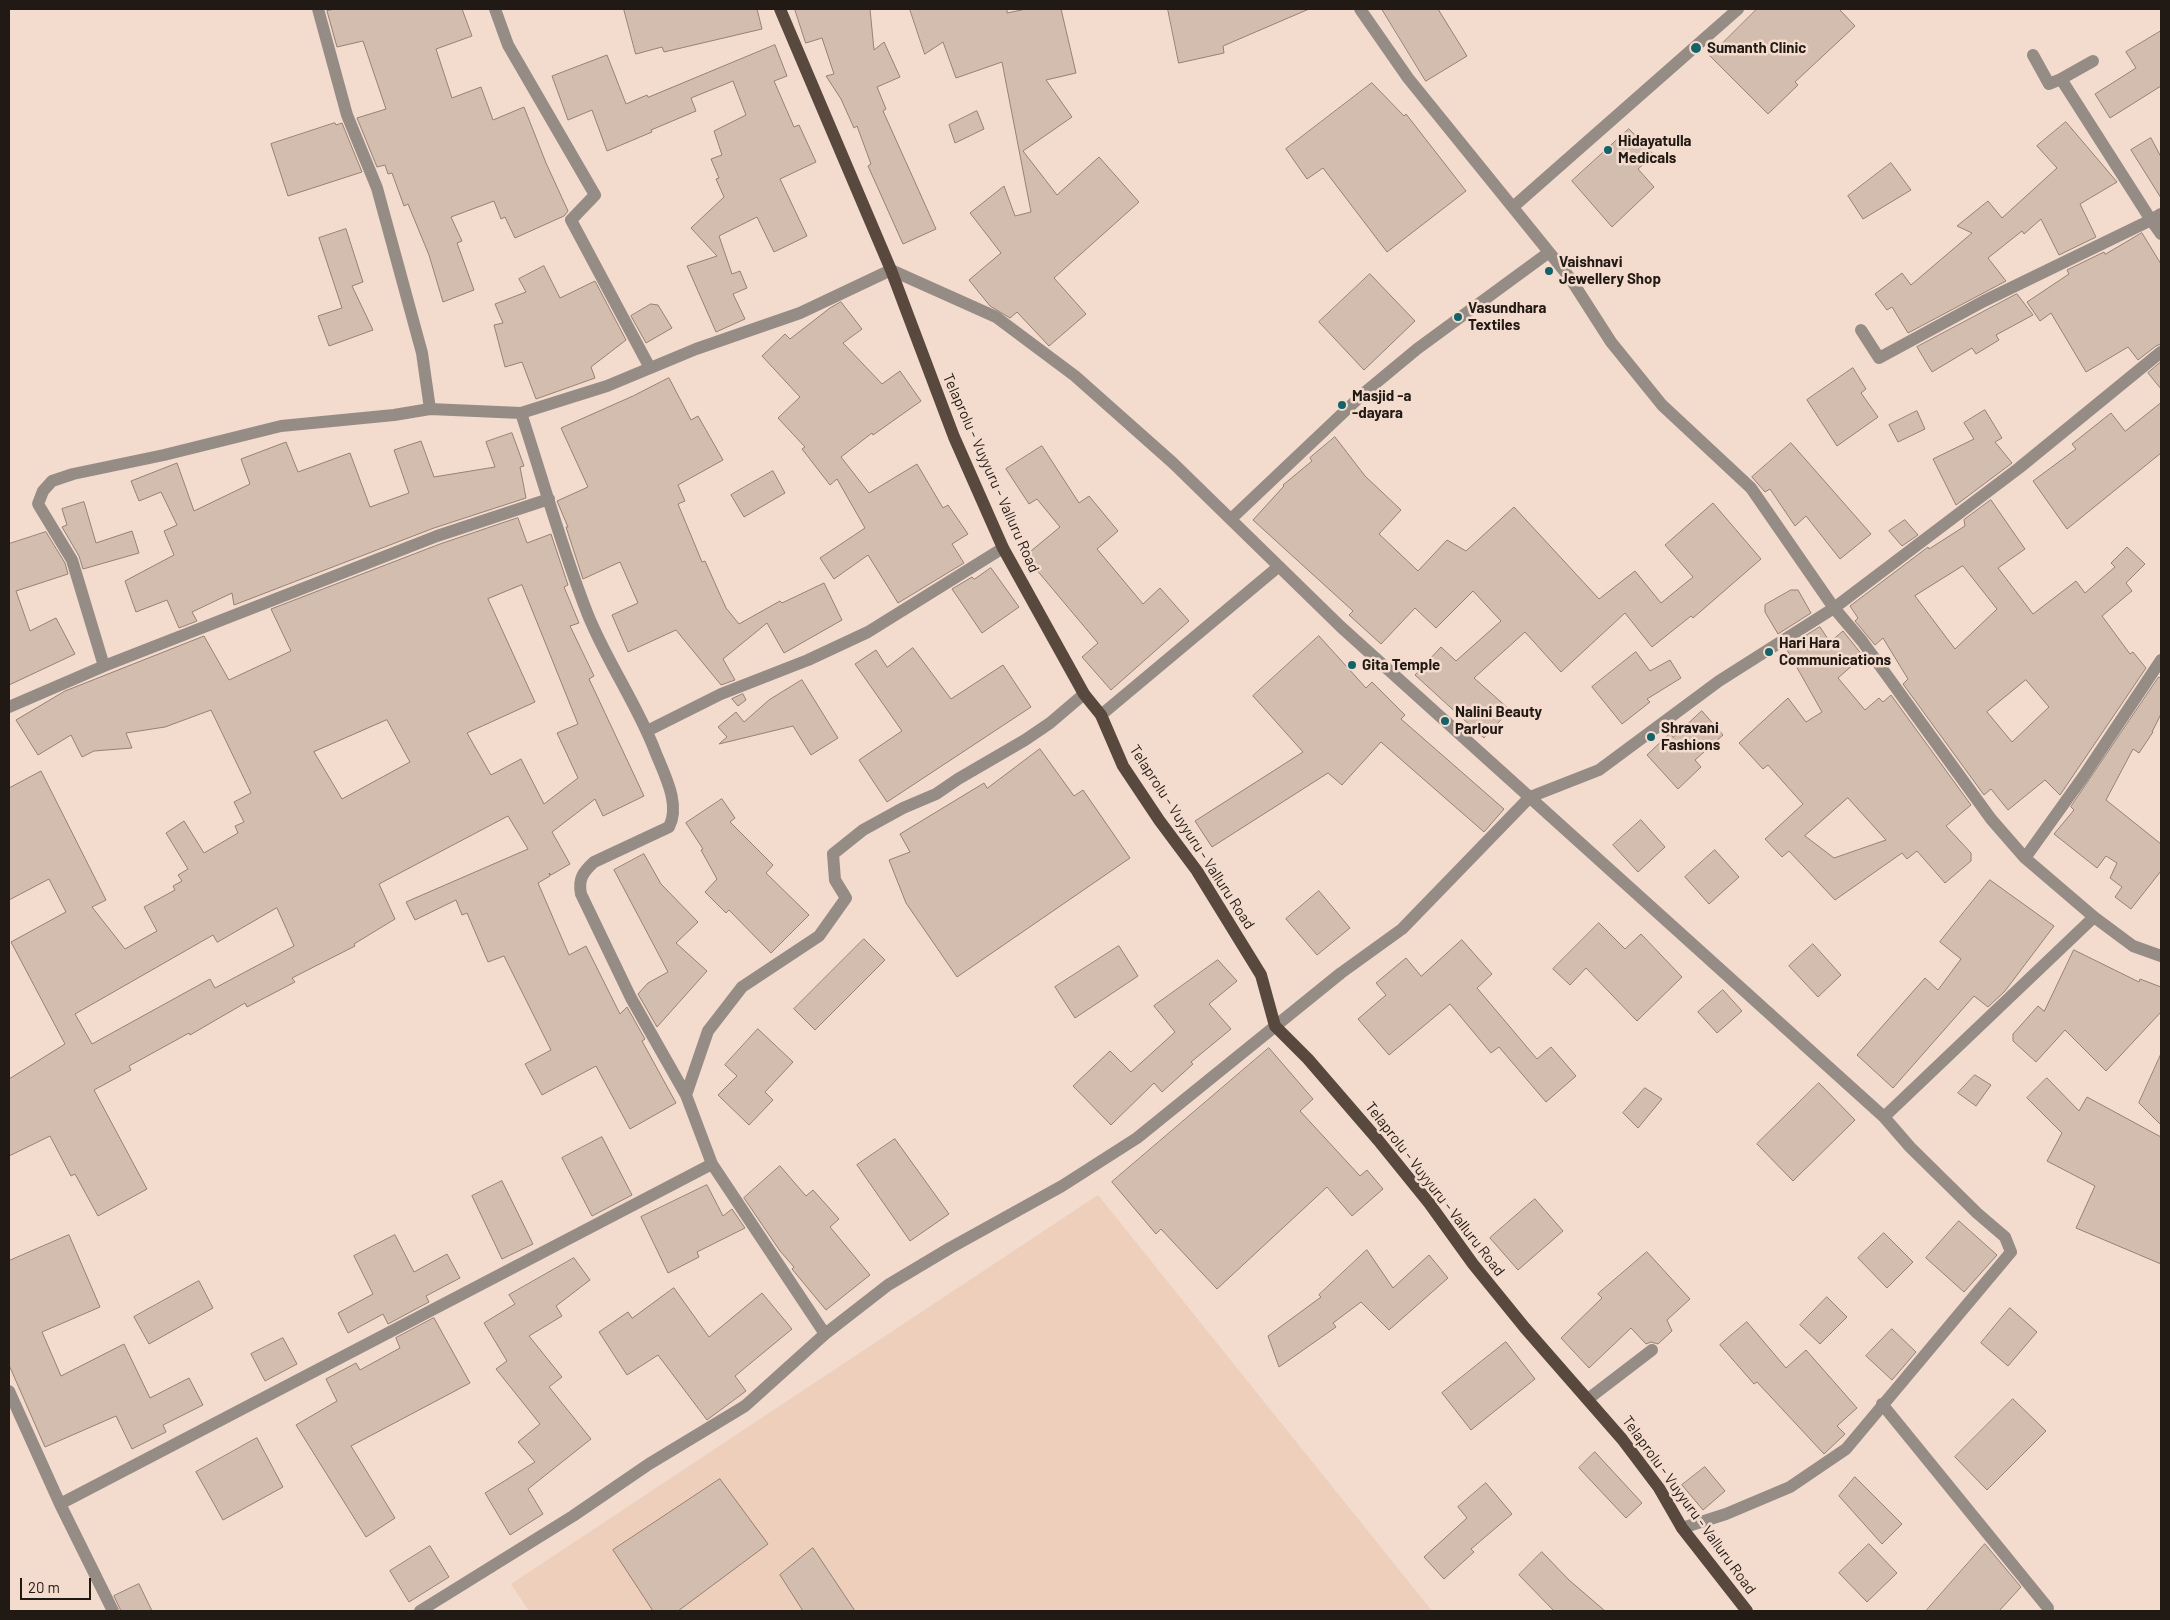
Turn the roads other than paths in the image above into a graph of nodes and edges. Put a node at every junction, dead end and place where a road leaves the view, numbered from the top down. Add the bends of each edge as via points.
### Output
1 (318, 9) edge
2 (495, 9) edge
3 (780, 9) edge
4 (1360, 9) edge
5 (1738, 9) edge
6 (2033, 55) dead end
7 (2093, 61) dead end
8 (2061, 79) junction
9 (1513, 207) junction
10 (2156, 217) edge
11 (2161, 234) edge
12 (1548, 253) junction
13 (891, 270) junction
14 (1861, 330) dead end
15 (2161, 352) edge
16 (650, 368) junction
17 (430, 409) junction
18 (521, 413) junction
19 (549, 499) junction
20 (1231, 519) junction
21 (1003, 548) junction
22 (1278, 568) junction
23 (1834, 608) junction
24 (2161, 660) edge
25 (104, 666) junction
26 (1084, 694) junction
27 (9, 707) edge
28 (1101, 715) junction
29 (647, 731) junction
30 (1530, 797) junction
31 (2025, 858) junction
32 (2094, 917) junction
33 (2161, 956) edge
34 (1275, 1026) junction
35 (686, 1095) junction
36 (1884, 1117) junction
37 (712, 1164) junction
38 (825, 1334) junction
39 (1652, 1350) dead end
40 (9, 1391) edge
41 (1588, 1399) junction
42 (1882, 1404) junction
43 (60, 1504) junction
44 (1682, 1528) junction
45 (2048, 1608) dead end
46 (113, 1611) edge
47 (420, 1611) edge
48 (1747, 1611) edge

1 - 17 street via 347,115 380,197 422,353
2 - 16 street via 508,45 595,195 571,220
3 - 13 main road, Telaprolu - Vuyyuru - Valluru Road
4 - 9 street via 1408,78
5 - 9 street
6 - 8 street via 2049,84
7 - 8 street
8 - 10 street
9 - 12 street
10 - 11 street
10 - 14 street via 1992,297 1879,358
12 - 20 street via 1402,362
12 - 23 street via 1570,278 1611,342 1662,405 1750,488
13 - 16 street via 800,313
13 - 20 street via 996,317 1033,344 1130,424
13 - 21 main road, Telaprolu - Vuyyuru - Valluru Road via 954,437
15 - 23 street via 2019,468
16 - 18 street via 607,386
17 - 18 street
17 - 25 street via 281,426 52,481 38,504 72,560
18 - 19 street
19 - 25 street via 436,536
19 - 29 street via 588,616
20 - 22 street
21 - 26 main road, Telaprolu - Vuyyuru - Valluru Road
21 - 29 street via 868,632 721,694
22 - 28 street
22 - 30 street
23 - 30 street via 1719,681 1599,770
23 - 31 street via 1862,641 1991,819
24 - 31 street
25 - 27 street
26 - 28 main road, Telaprolu - Vuyyuru - Valluru Road
26 - 35 street via 1025,740 936,794 863,830 833,854 835,880 846,898 819,936 742,987 708,1031
28 - 34 main road, Telaprolu - Vuyyuru - Valluru Road via 1123,766 1197,871 1261,975
29 - 35 street via 668,785 673,819 668,827 594,862 584,870 579,885 631,998
30 - 34 street via 1402,929
30 - 36 street
31 - 32 street
32 - 33 street via 2133,946
32 - 36 street
34 - 38 street via 1137,1138 1062,1186 888,1285
34 - 41 main road, Telaprolu - Vuyyuru - Valluru Road via 1378,1140 1473,1264
35 - 37 street
36 - 42 street via 1910,1147 2005,1237 2011,1252
37 - 38 street
37 - 43 street
38 - 47 street via 745,1406 648,1464 573,1516
39 - 41 street
40 - 43 street
41 - 44 main road, Telaprolu - Vuyyuru - Valluru Road via 1659,1488
42 - 44 street via 1846,1448 1790,1487 1726,1514
42 - 45 street
43 - 46 street
44 - 48 main road, Telaprolu - Vuyyuru - Valluru Road

